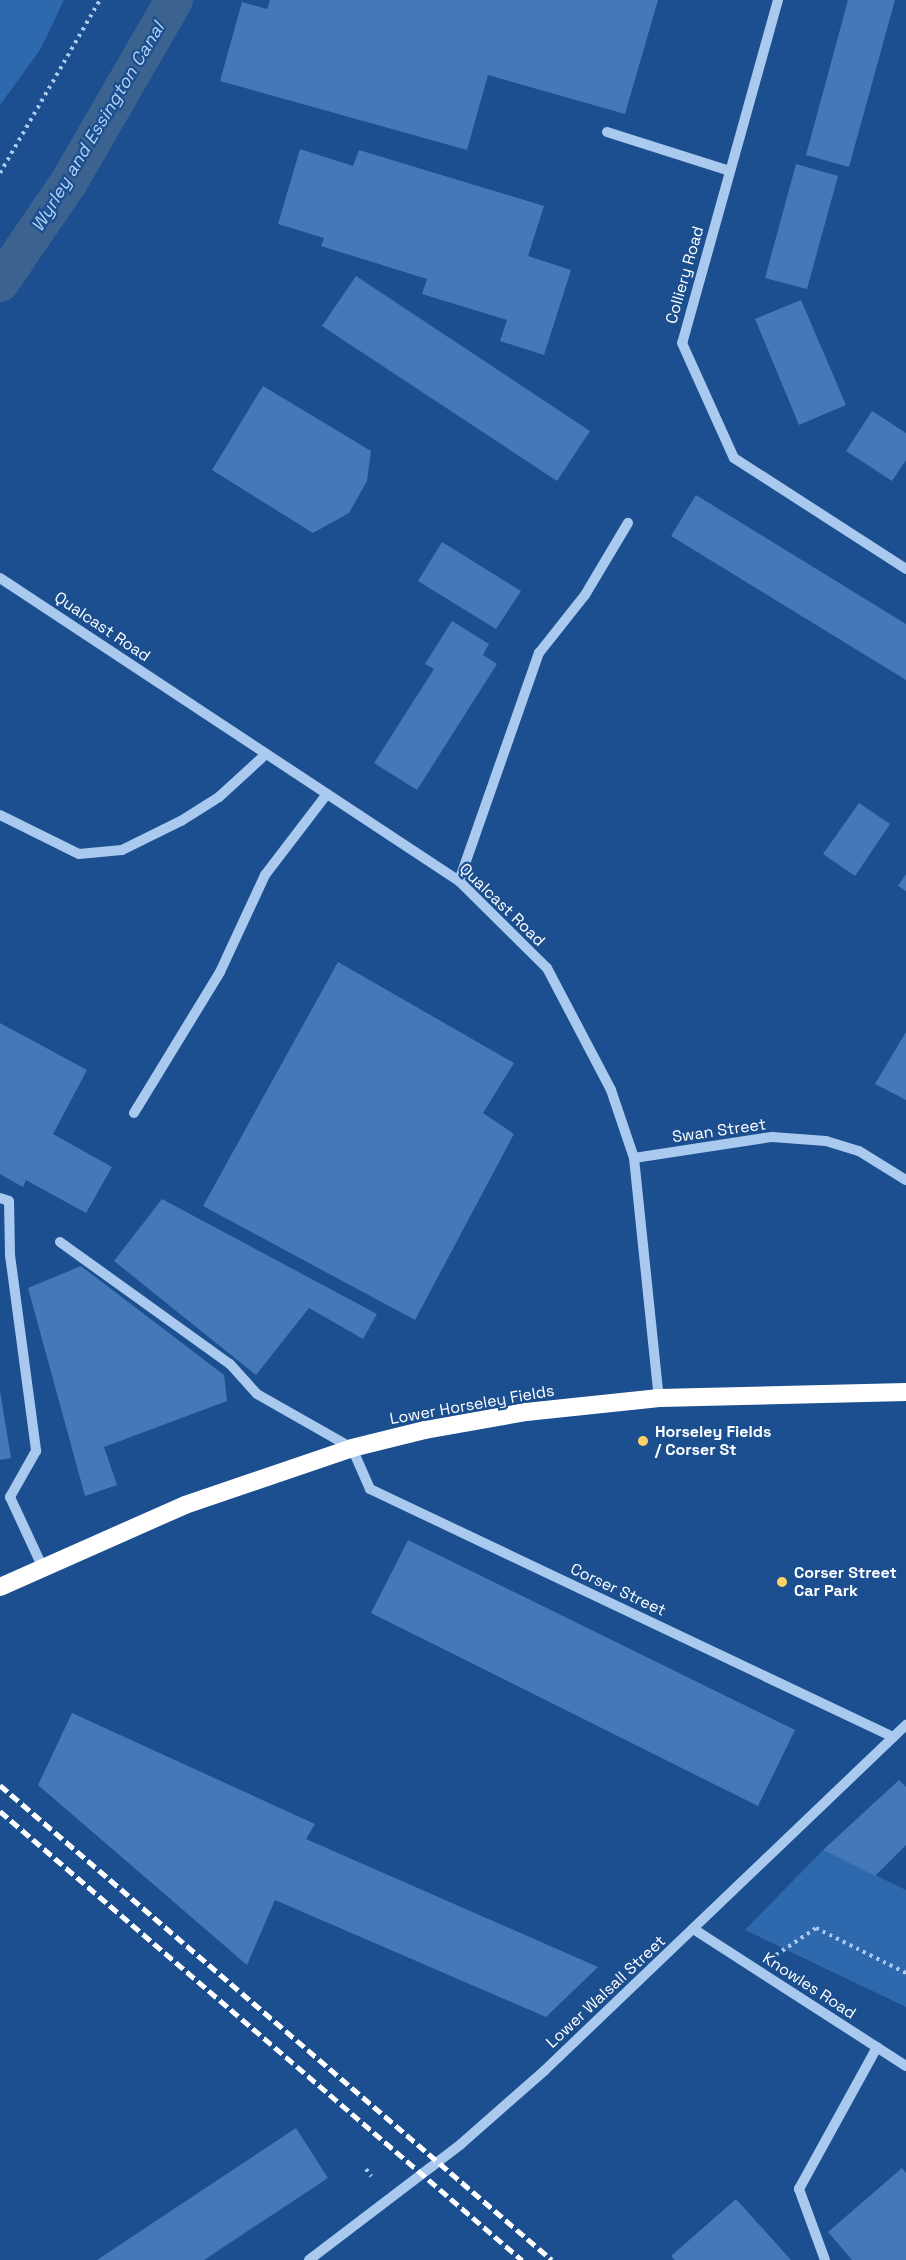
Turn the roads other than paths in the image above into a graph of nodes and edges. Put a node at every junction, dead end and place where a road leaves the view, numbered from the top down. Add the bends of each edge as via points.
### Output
1 (778, 0) edge
2 (607, 132) dead end
3 (730, 171) junction
4 (628, 523) dead end
5 (906, 569) edge
6 (0, 578) edge
7 (266, 754) junction
8 (327, 794) junction
9 (0, 816) edge
10 (459, 881) junction
11 (134, 1113) dead end
12 (634, 1158) junction
13 (906, 1180) edge
14 (0, 1198) edge
15 (60, 1242) dead end
16 (906, 1392) edge
17 (659, 1398) junction
18 (352, 1448) junction
19 (5, 1498) edge
20 (43, 1568) junction
21 (0, 1587) edge
22 (906, 1725) edge
23 (893, 1737) junction
24 (695, 1930) junction
25 (876, 2047) junction
26 (906, 2066) edge
27 (309, 2260) edge
28 (825, 2260) edge

1 - 3 street, Colliery Road
2 - 3 street
3 - 5 street, Colliery Road via 682,343 734,458
4 - 10 street via 585,595 539,652
6 - 7 street, Qualcast Road
7 - 8 street, Qualcast Road
7 - 9 street via 219,796 122,850 79,854
8 - 10 street, Qualcast Road
8 - 11 street via 265,875 220,972
10 - 12 street, Qualcast Road via 547,968 611,1090
12 - 13 street, Swan Street via 772,1137 826,1141 859,1151
12 - 17 street, Qualcast Road
14 - 19 street via 9,1201 10,1255 36,1451
15 - 18 street via 230,1364 257,1395
16 - 17 highway, Lower Horseley Fields
17 - 18 highway, Lower Horseley Fields via 526,1412
18 - 20 highway, Lower Horseley Fields via 185,1505
18 - 23 street, Corser Street via 370,1489
19 - 20 street
20 - 21 highway, Lower Horseley Fields
22 - 23 street, Lower Walsall Street
23 - 24 street, Lower Walsall Street
24 - 25 street, Knowles Road
24 - 27 street, Lower Walsall Street via 461,2144
25 - 26 street, Knowles Road
25 - 28 street via 799,2189

